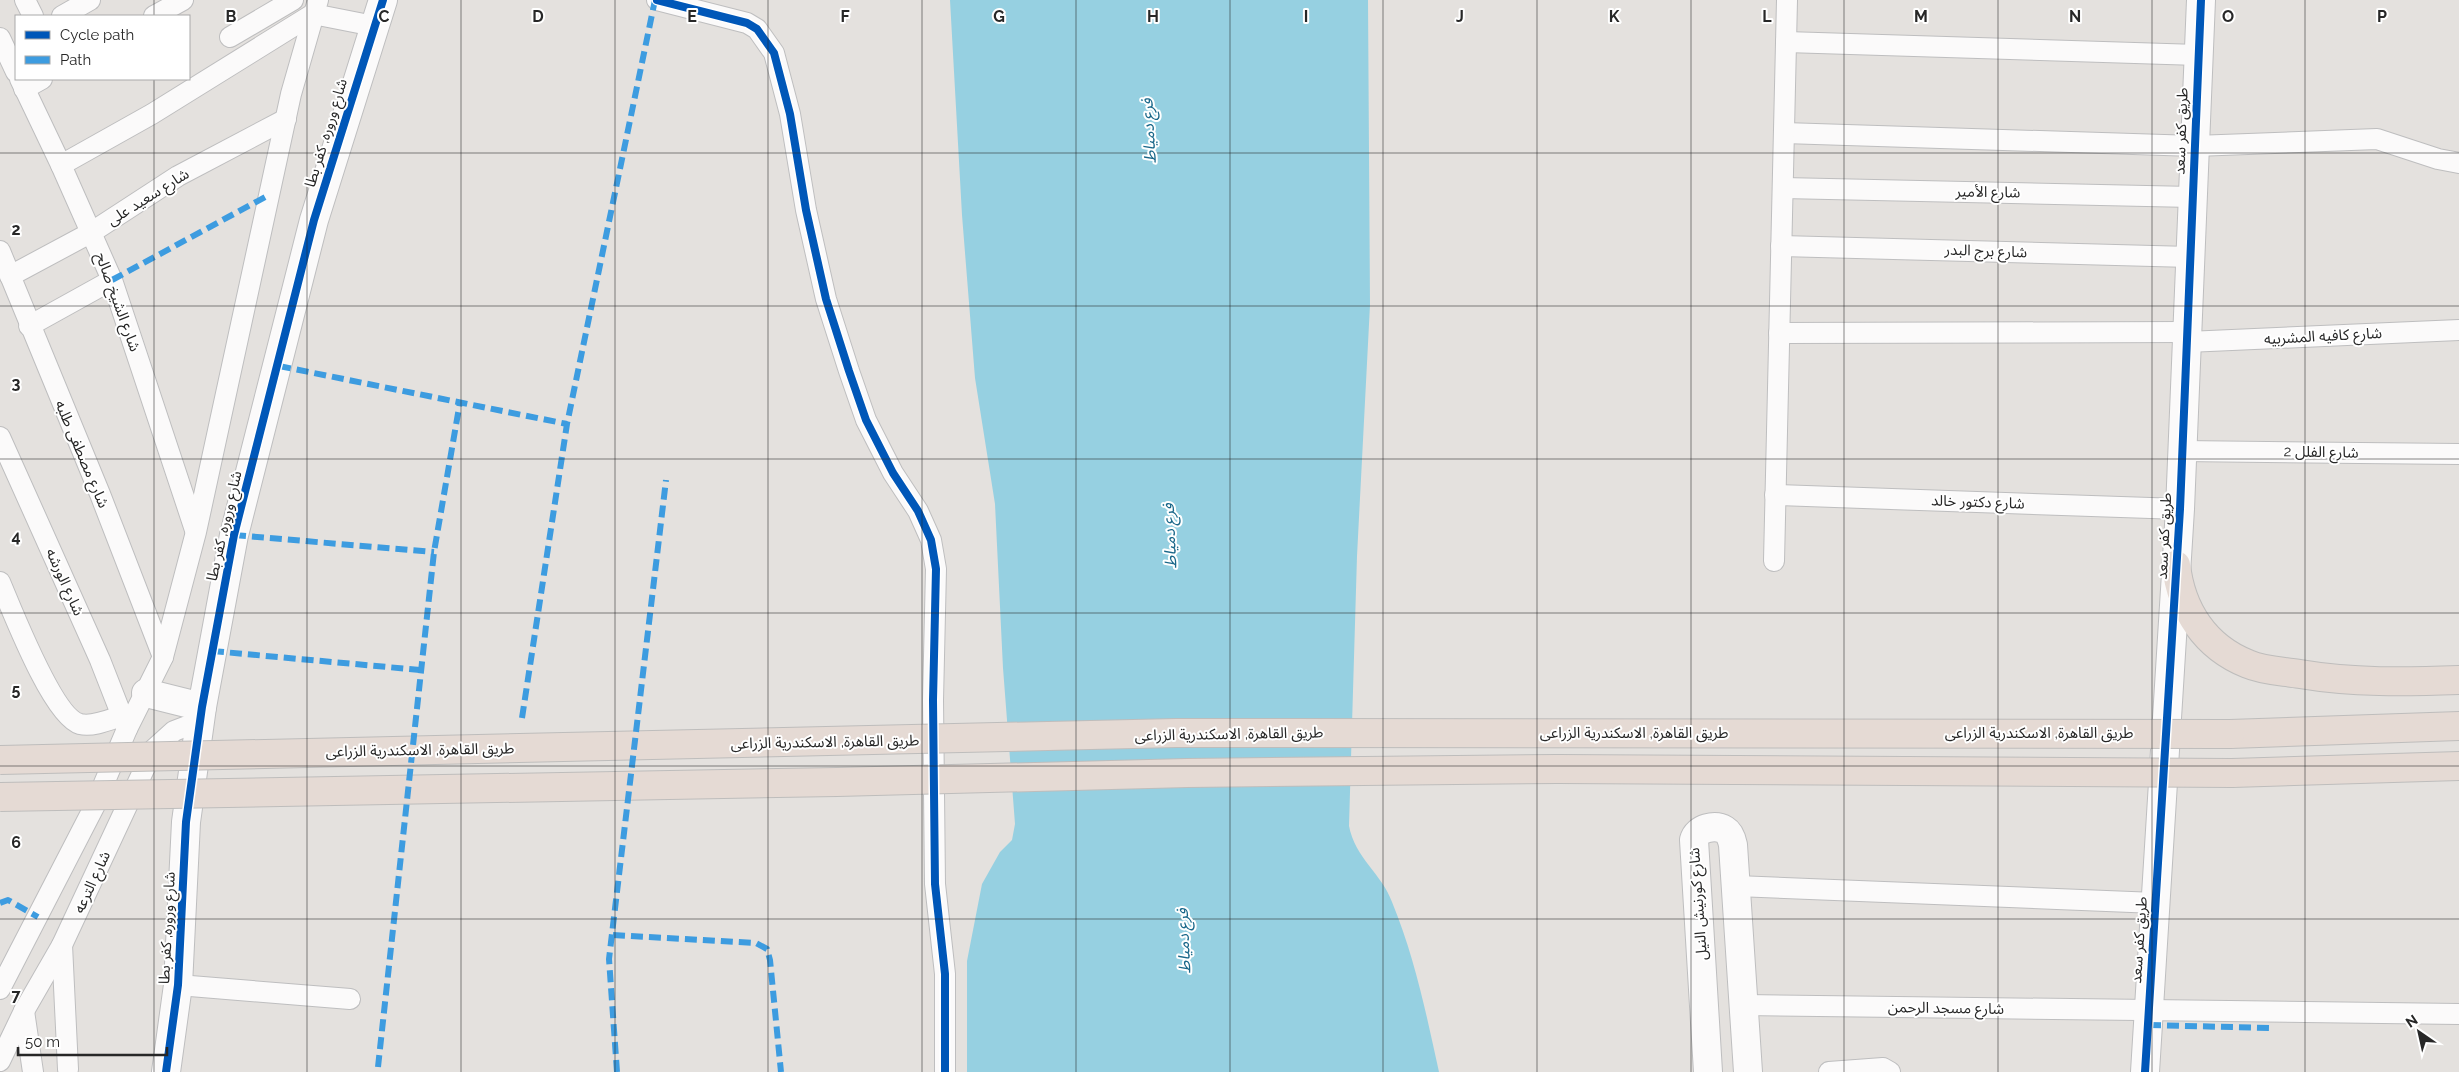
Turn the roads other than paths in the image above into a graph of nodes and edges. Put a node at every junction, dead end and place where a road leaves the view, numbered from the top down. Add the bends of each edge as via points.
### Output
1 (24, 0) edge
2 (90, 0) edge
3 (183, 0) edge
4 (293, 0) edge
5 (383, 0) edge
6 (657, 0) edge
7 (1787, 0) edge
8 (2201, 0) edge
9 (315, 7) edge
10 (32, 15) edge
11 (64, 15) edge
12 (156, 15) edge
13 (374, 26) junction
14 (230, 37) dead end
15 (0, 38) edge
16 (1786, 42) junction
17 (2198, 55) junction
18 (15, 70) edge
19 (20, 80) edge
20 (286, 119) junction
21 (1784, 133) junction
22 (2195, 146) junction
23 (2459, 163) edge
24 (61, 165) junction
25 (1783, 188) junction
26 (2192, 197) junction
27 (92, 232) junction
28 (1781, 246) junction
29 (0, 251) edge
30 (2190, 257) junction
31 (10, 276) junction
32 (112, 280) junction
33 (29, 326) junction
34 (2459, 330) edge
35 (1779, 333) junction
36 (2187, 337) junction
37 (0, 437) edge
38 (2182, 451) junction
39 (2459, 454) edge
40 (1776, 494) junction
41 (2180, 509) junction
42 (196, 532) junction
43 (1774, 562) dead end
44 (2176, 565) junction
45 (0, 582) edge
46 (163, 657) junction
47 (2459, 680) edge
48 (146, 693) junction
49 (201, 714) junction
50 (124, 722) junction
51 (2459, 726) edge
52 (0, 760) edge
53 (2459, 766) edge
54 (0, 797) edge
55 (1736, 886) junction
56 (2156, 903) junction
57 (62, 945) junction
58 (178, 986) junction
59 (0, 989) edge
60 (350, 999) dead end
61 (1744, 1006) junction
62 (2148, 1010) junction
63 (24, 1011) junction
64 (2459, 1014) edge
65 (0, 1061) edge
66 (68, 1069) dead end
67 (33, 1072) edge
68 (166, 1072) edge
69 (945, 1072) edge
70 (1708, 1072) edge
71 (1748, 1072) edge
72 (1829, 1072) edge
73 (1890, 1072) edge
74 (2144, 1072) edge

1 - 10 street
2 - 11 street
3 - 12 street
4 - 14 street
5 - 13 street, شارع وروره, كفر بطا
6 - 69 street via 747,23 757,30 774,53 790,114 806,210 826,299 849,371 866,420 893,473 918,511 930,540 936,569 933,700 935,884 945,974
7 - 16 street
8 - 17 street, طريق كفر سعد
9 - 13 street
9 - 20 street, شارع الترعه
9 - 24 street via 152,114
13 - 49 street, شارع وروره, كفر بطا via 314,220 234,535
15 - 18 street, شارع الشيخ صالح
16 - 17 street
16 - 21 street
17 - 22 street, طريق كفر سعد
19 - 24 street, شارع الشيخ صالح
20 - 27 street, شارع سعيد على via 178,176
20 - 42 street, شارع الترعه
21 - 22 street
21 - 25 street
22 - 23 street via 2377,139
22 - 26 street, طريق كفر سعد
24 - 27 street, شارع الشيخ صالح
25 - 26 street, شارع الأمير
25 - 28 street
26 - 30 street, طريق كفر سعد
27 - 31 street, شارع سعيد على
27 - 32 street, شارع الشيخ صالح
28 - 30 street, شارع برج البدر
28 - 35 street
29 - 31 street, شارع مصطفى طلبه
30 - 36 street, طريق كفر سعد
31 - 33 street, شارع مصطفى طلبه
32 - 33 street
32 - 42 street, شارع الشيخ صالح
33 - 46 street, شارع مصطفى طلبه via 100,494
34 - 36 street, شارع كافيه المشربيه
35 - 36 street, شارع كافيه المشربيه
35 - 40 street
36 - 38 street, طريق كفر سعد
37 - 50 street, شارع الورشه via 100,660
38 - 39 street, شارع الفلل 2
38 - 41 street, طريق كفر سعد
40 - 41 street, شارع دكتور خالد
40 - 43 street
41 - 44 street, طريق كفر سعد
42 - 46 street, شارع الترعه
44 - 47 highway via 2182,596 2196,624 2218,647 2248,664 2345,680
44 - 56 street, طريق كفر سعد
45 - 50 street via 37,664 64,713 80,724
46 - 48 street, شارع الترعه
48 - 49 street
48 - 50 street, شارع الترعه
49 - 57 street, شارع الترعه via 174,731 153,750
49 - 58 street, شارع وروره, كفر بطا via 186,822
50 - 59 street, شارع الترعه via 94,807
51 - 52 highway, طريق القاهرة, الاسكندرية الزراعى, bridge via 2230,734 1196,733
53 - 54 highway, bridge via 2232,773 1558,769 1216,772
55 - 56 street
55 - 61 street, شارع كورنيش النيل
55 - 70 street, شارع كورنيش النيل via 1733,845 1728,832 1724,829 1697,832 1694,840
56 - 62 street, طريق كفر سعد
57 - 63 street, شارع الترعه
57 - 66 street
58 - 60 street
58 - 68 street, شارع وروره, كفر بطا
61 - 62 street, شارع مسجد الرحمن
61 - 71 street, شارع كورنيش النيل
62 - 64 street, شارع مسجد الرحمن
62 - 74 street, طريق كفر سعد
63 - 65 street, شارع الترعه
63 - 67 street
72 - 73 street via 1883,1068

